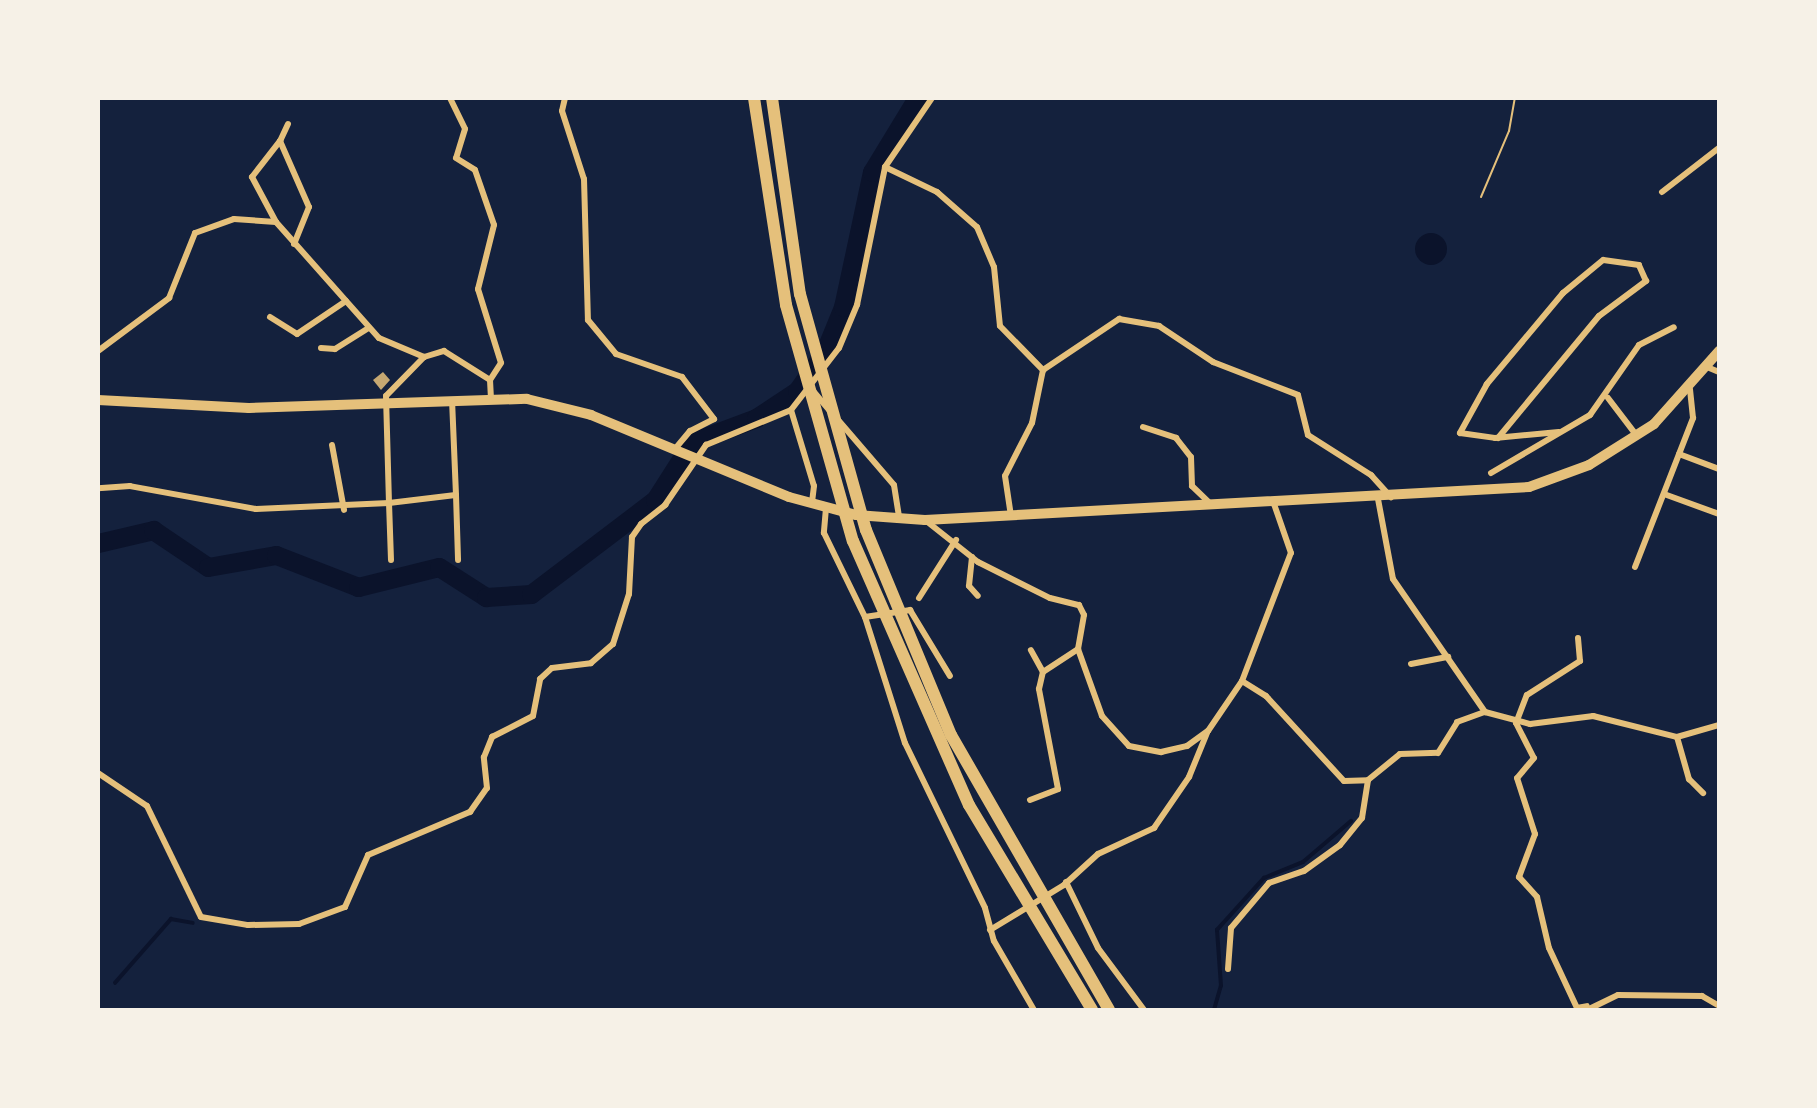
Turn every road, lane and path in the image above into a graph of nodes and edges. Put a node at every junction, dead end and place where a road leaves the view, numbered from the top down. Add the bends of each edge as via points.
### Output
1 (450, 98) edge
2 (565, 98) edge
3 (754, 98) edge
4 (772, 98) edge
5 (932, 98) edge
6 (1515, 98) edge
7 (288, 124) dead end
8 (280, 141) junction
9 (1719, 148) edge
10 (885, 167) junction
11 (1662, 192) dead end
12 (1481, 197) dead end
13 (275, 222) junction
14 (295, 244) junction
15 (346, 301) junction
16 (270, 317) dead end
17 (1674, 327) dead end
18 (369, 328) junction
19 (321, 348) dead end
20 (98, 351) edge
21 (1719, 351) edge
22 (425, 356) junction
23 (1707, 367) junction
24 (1043, 370) junction
25 (1719, 372) edge
26 (490, 380) junction
27 (810, 387) junction
28 (1690, 389) junction
29 (1608, 398) junction
30 (98, 400) edge
31 (491, 400) junction
32 (452, 401) junction
33 (386, 403) junction
34 (791, 411) junction
35 (1143, 427) dead end
36 (1559, 432) junction
37 (1637, 436) junction
38 (1498, 438) junction
39 (332, 445) dead end
40 (676, 450) junction
41 (1679, 454) junction
42 (693, 457) junction
43 (1719, 469) edge
44 (1491, 473) dead end
45 (98, 488) edge
46 (1664, 494) junction
47 (456, 495) junction
48 (1378, 499) junction
49 (1392, 499) junction
50 (389, 503) junction
51 (812, 503) junction
52 (1274, 504) junction
53 (1213, 506) junction
54 (826, 508) junction
55 (344, 510) junction
56 (1719, 514) edge
57 (1011, 516) junction
58 (899, 519) junction
59 (925, 520) junction
60 (956, 540) junction
61 (972, 557) junction
62 (391, 560) dead end
63 (457, 560) dead end
64 (1635, 566) dead end
65 (978, 596) dead end
66 (919, 598) dead end
67 (865, 617) junction
68 (1578, 638) dead end
69 (1077, 649) junction
70 (1031, 650) dead end
71 (1448, 657) junction
72 (1411, 664) dead end
73 (1044, 672) junction
74 (950, 676) dead end
75 (1242, 681) junction
76 (1485, 712) junction
77 (1516, 723) junction
78 (1719, 725) edge
79 (1208, 731) junction
80 (1677, 737) junction
81 (98, 773) edge
82 (1368, 780) junction
83 (1703, 793) dead end
84 (1030, 800) dead end
85 (1065, 883) junction
86 (993, 928) junction
87 (1228, 969) dead end
88 (1719, 1006) edge
89 (1587, 1008) edge
90 (1034, 1010) edge
91 (1091, 1010) edge
92 (1109, 1010) edge
93 (1144, 1010) edge

1 - 26 street via 465,129 456,158 475,170 494,225 478,289 501,363
2 - 40 street via 562,111 584,179 588,320 615,354 682,377 714,419 690,431
3 - 91 highway via 786,305 829,472 908,678 969,805
4 - 92 highway via 800,294 846,470 923,673 983,798
5 - 10 street
6 - 12 path via 1509,131
7 - 8 street
8 - 13 street via 252,177
8 - 14 street via 309,207
9 - 11 street
10 - 24 street via 937,192 977,227 994,267 1000,326
10 - 27 street via 851,325
13 - 14 street
13 - 20 street via 234,219 195,233 169,298
14 - 15 street
15 - 16 street via 297,334
15 - 18 street
17 - 29 street via 1639,345
18 - 19 street via 335,349
18 - 22 street via 379,338
21 - 23 main road
22 - 26 street via 444,351
22 - 33 street
23 - 25 street
23 - 28 main road
24 - 49 street via 1119,319 1159,326 1213,362 1298,395 1308,436 1371,475
24 - 57 street via 1032,423 1004,476
26 - 31 street
27 - 34 street
27 - 58 street via 890,479
28 - 37 main road
28 - 41 street via 1693,418
29 - 36 street
29 - 37 street
30 - 33 main road via 248,408
31 - 32 main road
31 - 40 main road via 558,404
32 - 33 main road
32 - 47 street
33 - 50 street
34 - 42 street via 706,445
34 - 51 street via 814,486
35 - 53 street via 1176,438 1191,457 1192,486
36 - 38 street
36 - 44 street
37 - 49 main road via 1568,475 1529,487
38 - 38 street via 1599,316 1646,281 1639,265 1603,260 1575,281 1487,384 1460,433
39 - 55 street
40 - 42 main road
41 - 43 street
41 - 46 street
42 - 51 main road
42 - 81 street via 665,505 632,537 629,594 613,644 590,663 552,668 540,679 533,716 492,737 487,746 481,802 368,855 345,906 299,924 248,925 201,916 147,806
45 - 55 street via 130,486 256,509
46 - 56 street
46 - 64 street
47 - 50 street
47 - 63 street
48 - 49 main road
48 - 52 main road
48 - 71 street via 1387,567
50 - 55 street
50 - 62 street
51 - 54 main road
52 - 53 main road
52 - 75 street via 1291,554
53 - 57 main road
54 - 58 main road
54 - 67 street via 824,533
57 - 59 main road
58 - 59 main road
59 - 60 street
60 - 61 street
60 - 66 street
61 - 65 street via 969,586
61 - 69 street via 1050,598 1079,605 1084,615
67 - 74 street via 910,610
67 - 86 street via 905,743
68 - 77 street via 1580,661 1527,695
69 - 73 street
69 - 79 street via 1102,716 1129,746 1174,750
70 - 73 street
71 - 72 street
71 - 76 street
73 - 84 street via 1039,689 1058,789
75 - 79 street
75 - 82 street via 1289,719 1338,779
76 - 77 street
76 - 82 street via 1457,722 1444,751 1400,754
77 - 80 street via 1593,716
77 - 89 street via 1534,758 1517,778 1535,834 1519,877 1537,897 1549,948 1577,1008
78 - 80 street
79 - 85 street via 1189,777 1154,828 1098,854
80 - 83 street via 1689,779
82 - 87 street via 1362,818 1340,845 1304,870 1269,883 1231,928
85 - 86 street
85 - 93 street via 1098,948
86 - 90 street
88 - 89 street via 1702,996 1618,995

